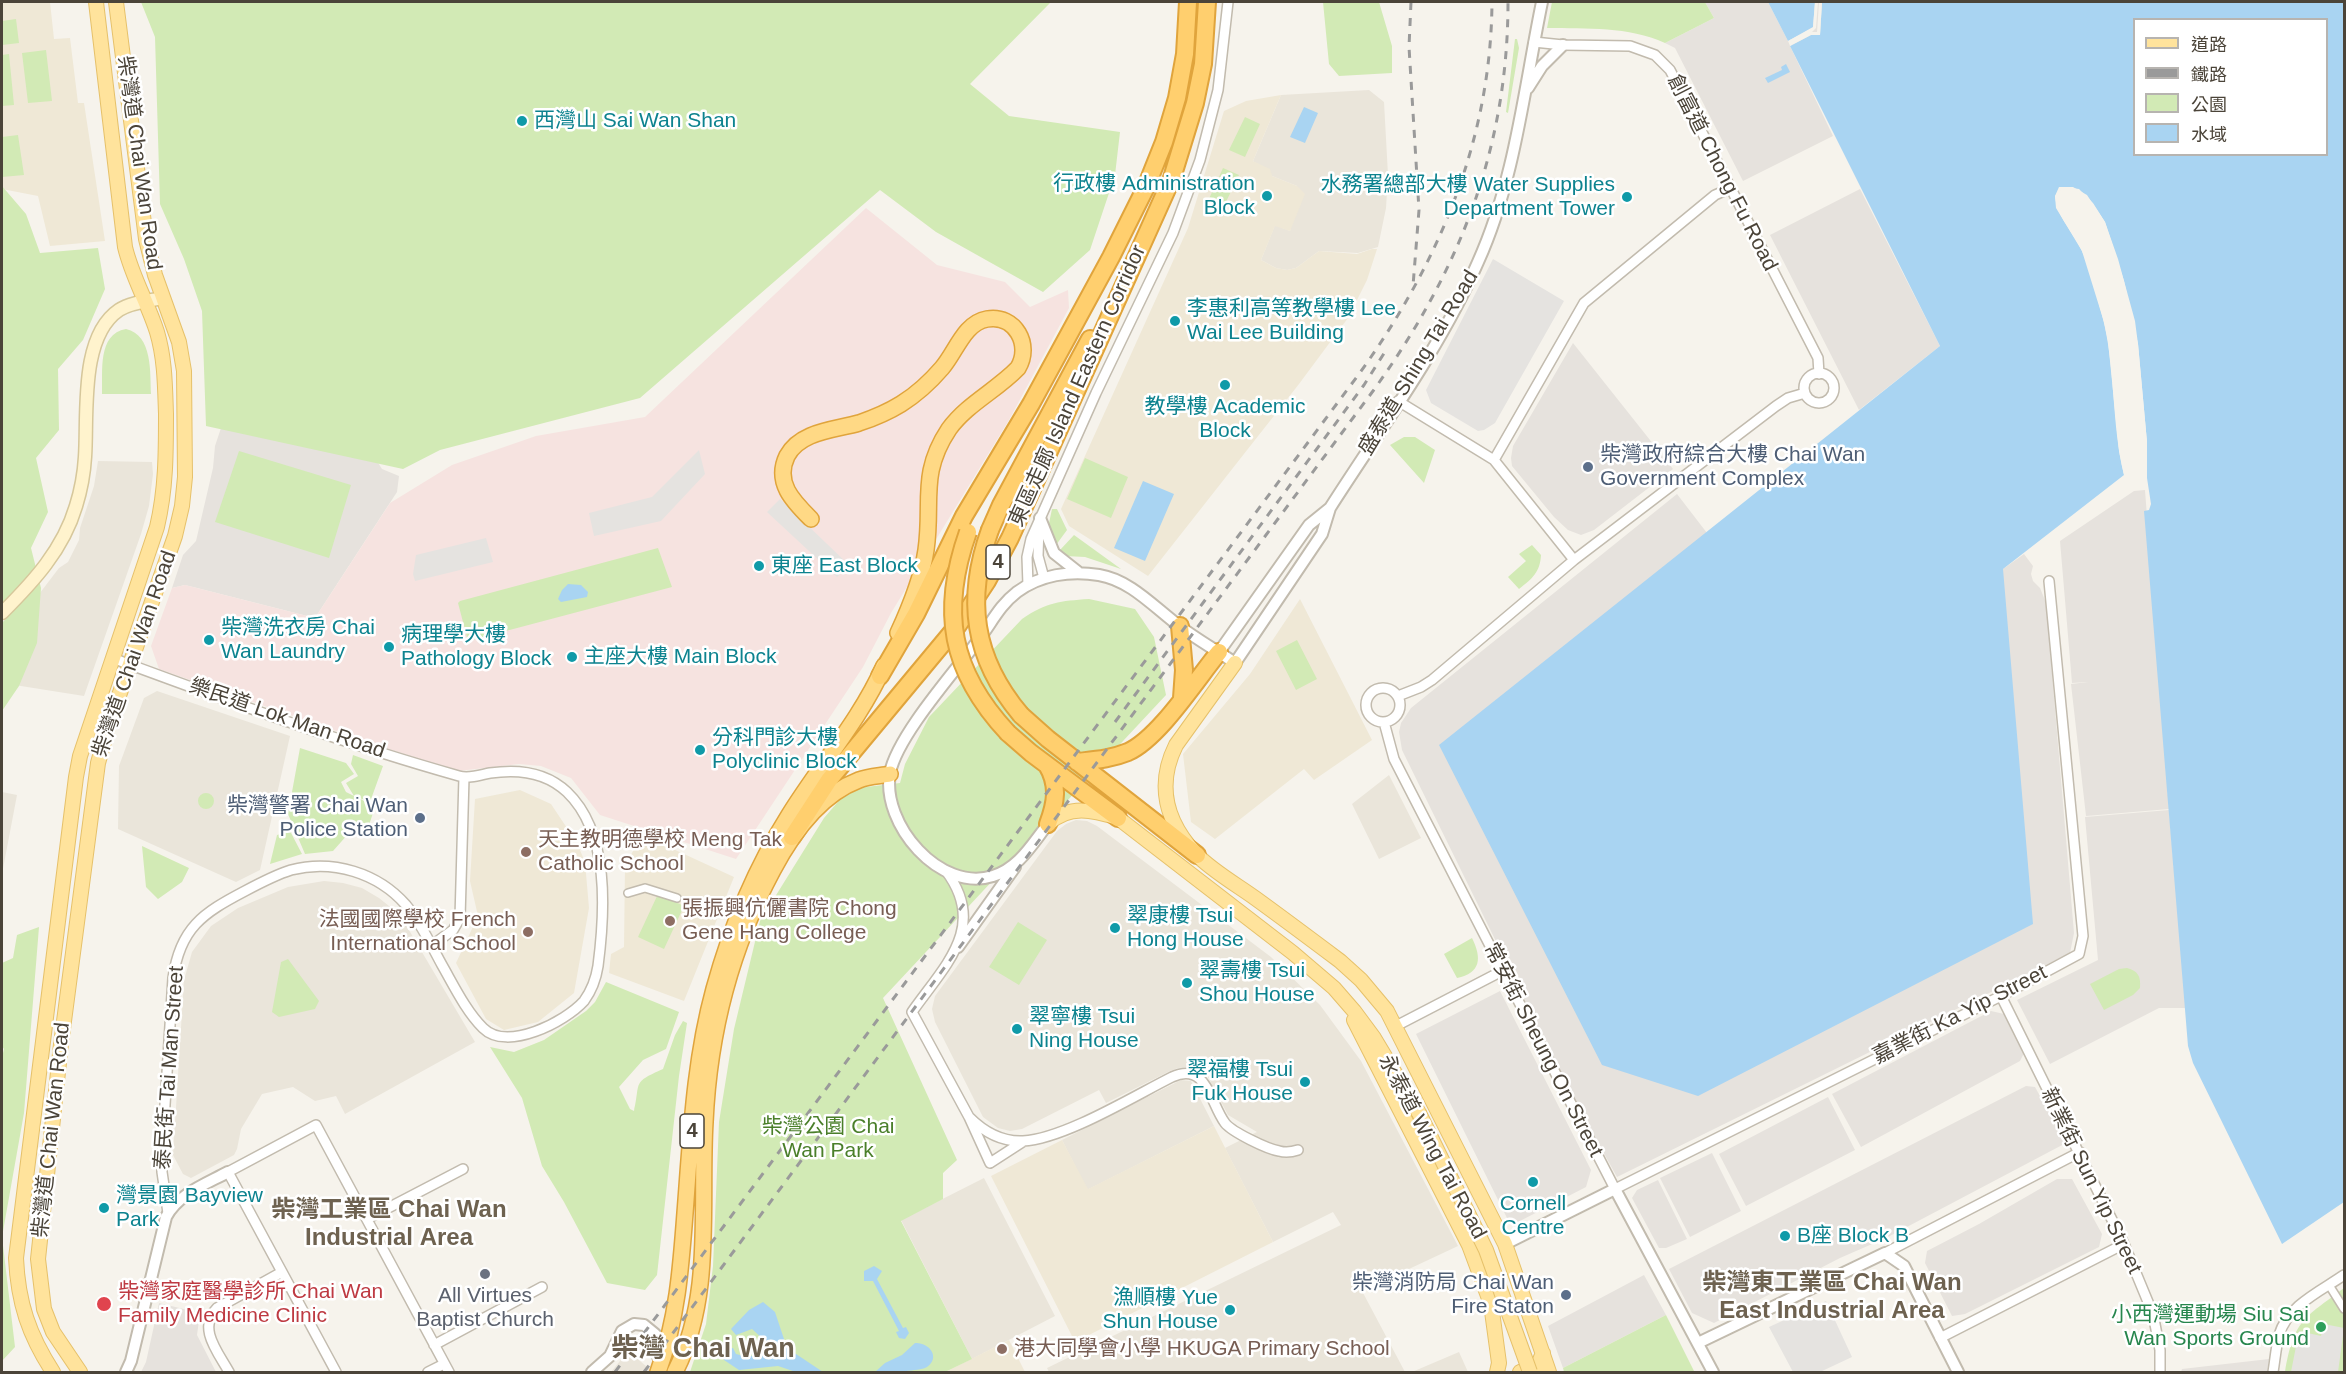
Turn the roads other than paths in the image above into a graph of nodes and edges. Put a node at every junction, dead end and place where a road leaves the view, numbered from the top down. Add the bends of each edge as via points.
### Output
1 (96, 2) edge
2 (116, 2) edge
3 (1188, 2) edge
4 (1207, 2) edge
5 (1228, 2) edge
6 (1542, 2) edge
7 (1534, 42) junction
8 (1563, 45) junction
9 (1525, 94) junction
10 (1731, 188) junction
11 (1140, 249) junction
12 (163, 298) junction
13 (145, 302) junction
14 (1819, 374) junction
15 (1805, 393) junction
16 (1398, 401) junction
17 (1030, 404) junction
18 (1494, 460) junction
19 (1330, 508) junction
20 (1040, 518) junction
21 (811, 519) dead end
22 (1574, 560) junction
23 (1078, 572) junction
24 (1044, 578) junction
25 (2049, 581) dead end
26 (1028, 585) junction
27 (2, 613) edge
28 (1180, 626) junction
29 (1219, 652) junction
30 (112, 658) junction
31 (1235, 663) junction
32 (129, 664) junction
33 (880, 676) junction
34 (1398, 696) junction
35 (1182, 698) junction
36 (1384, 722) junction
37 (1077, 762) junction
38 (1047, 764) junction
39 (890, 774) junction
40 (464, 777) junction
41 (1119, 818) junction
42 (1048, 824) junction
43 (792, 837) junction
44 (1197, 855) junction
45 (1019, 862) junction
46 (944, 869) junction
47 (628, 893) dead end
48 (677, 898) dead end
49 (431, 946) junction
50 (958, 947) junction
51 (1502, 971) junction
52 (2001, 996) junction
53 (1344, 999) junction
54 (1396, 1026) junction
55 (969, 1117) junction
56 (1001, 1137) junction
57 (1024, 1141) junction
58 (1298, 1150) dead end
59 (2080, 1152) junction
60 (1002, 1156) junction
61 (463, 1168) dead end
62 (228, 1172) junction
63 (1615, 1189) junction
64 (168, 1213) junction
65 (367, 1219) junction
66 (1504, 1244) junction
67 (2124, 1244) junction
68 (1902, 1245) junction
69 (1885, 1253) junction
70 (1904, 1266) junction
71 (282, 1272) junction
72 (2344, 1275) edge
73 (2329, 1285) junction
74 (542, 1287) dead end
75 (2344, 1309) edge
76 (1940, 1338) junction
77 (1698, 1343) junction
78 (434, 1345) junction
79 (1544, 1353) junction
80 (447, 1368) edge
81 (1498, 1368) edge
82 (53, 1372) edge
83 (80, 1372) edge
84 (126, 1372) edge
85 (229, 1372) edge
86 (336, 1372) edge
87 (428, 1372) edge
88 (592, 1372) edge
89 (657, 1372) edge
90 (675, 1372) edge
91 (1518, 1372) edge
92 (1530, 1372) edge
93 (1549, 1372) edge
94 (1713, 1372) edge
95 (1958, 1372) edge
96 (2160, 1372) edge
97 (2273, 1372) edge

1 - 13 main road, 柴灣道 Chai Wan Road via 125,247
2 - 12 main road, 柴灣道 Chai Wan Road via 142,214
3 - 17 highway, 東區走廊 Island Eastern Corridor / 4 via 1181,76 1156,164
4 - 11 highway, 東區走廊 Island Eastern Corridor / 4 via 1203,64 1193,113 1172,178
5 - 20 street via 1218,90 1196,170 1173,233
6 - 7 street, 盛泰道 Shing Tai Road
7 - 8 street, 創富道 Chong Fu Road
7 - 9 street, 盛泰道 Shing Tai Road
8 - 9 street via 1542,66
8 - 10 street, 創富道 Chong Fu Road via 1630,46 1655,56 1670,70
9 - 16 street, 盛泰道 Shing Tai Road via 1509,171 1478,262 1444,329
10 - 14 street, 創富道 Chong Fu Road via 1818,358
10 - 18 street via 1715,195 1584,303
11 - 37 highway, bridge via 1012,484 990,530 975,589 979,637 995,680 1021,715
11 - 43 highway, 東區走廊 Island Eastern Corridor / 4 via 987,581 938,651 829,780
12 - 13 main road
12 - 32 main road, 柴灣道 Chai Wan Road via 179,342 184,371 184,492 175,536
13 - 27 main road via 118,311 97,340 88,387 84,468 75,509 49,562
13 - 30 main road, 柴灣道 Chai Wan Road via 164,366 167,464 157,527
14 - 15 street via 1808,378
14 - 15 street via 1827,376 1833,384 1830,397 1818,403
15 - 22 street via 1776,406
16 - 18 street
16 - 19 street, 盛泰道 Shing Tai Road
17 - 33 highway, 東區走廊 Island Eastern Corridor / 4 via 964,516 916,614
17 - 38 highway, bridge via 968,532 954,586 952,612 954,637 970,684 1008,733
18 - 22 street
19 - 29 street, 盛泰道 Shing Tai Road via 1309,525
19 - 31 street, 盛泰道 Shing Tai Road via 1322,534
20 - 23 street via 1054,553
20 - 24 street via 1038,556
20 - 26 street via 1027,557
21 - 33 highway via 789,497 785,485 785,462 795,446 813,435 873,418 908,400 943,368 976,323 997,319 1014,328 1023,346 1018,368 956,420 934,457 927,486 924,562
22 - 34 street via 1432,680
23 - 24 street
23 - 28 street via 1121,581
24 - 26 street
25 - 52 street, 嘉業街 Ka Yip Street via 2083,943 2076,957
26 - 39 street via 994,615 911,729
28 - 29 street
28 - 35 highway
29 - 31 street
29 - 35 highway
30 - 32 street, 樂民道 Lok Man Road
30 - 82 main road, 柴灣道 Chai Wan Road via 76,777 16,1258 27,1321
31 - 44 main road, 永泰道 Wing Tai Road via 1176,745 1166,771 1168,809
32 - 40 street, 樂民道 Lok Man Road via 279,719
32 - 83 main road, 柴灣道 Chai Wan Road via 95,779 38,1247 44,1309 53,1332
33 - 89 highway, 東區走廊 Island Eastern Corridor / 4 via 774,839 740,911 722,962 697,1070 678,1293
34 - 36 street via 1398,713
34 - 36 street via 1384,689 1374,692 1368,700 1370,715
35 - 37 highway via 1150,737 1130,750 1113,757
36 - 51 street, 常安街 Sheung On Street via 1394,759
37 - 44 highway
38 - 41 highway
38 - 42 highway via 1056,788
39 - 43 highway via 861,779 840,789
39 - 46 street via 891,800 904,835
40 - 49 street via 460,918 453,930
40 - 49 street, 泰民街 Tai Man Street via 530,773 558,785 574,799 600,860 603,889 596,976 586,997 570,1012 531,1034 501,1038 478,1022
41 - 42 main road via 1078,810 1061,814
41 - 53 main road, 永泰道 Wing Tai Road via 1293,953
42 - 45 street
43 - 90 highway, 東區走廊 Island Eastern Corridor / 4 via 746,928 720,1012 706,1101 699,1292 690,1333
44 - 54 main road, 永泰道 Wing Tai Road via 1351,970 1371,990
45 - 46 street via 981,879
45 - 50 street
46 - 50 street via 961,896 963,922
47 - 48 street via 645,888
49 - 64 street, 泰民街 Tai Man Street via 412,913 393,892 366,875 340,868 315,867 279,874 199,919 181,945 173,978 162,1152
50 - 55 street via 912,1012
51 - 54 street
51 - 63 street, 常安街 Sheung On Street
52 - 59 street, 新業街 Sun Yip Street
52 - 63 street, 嘉業街 Ka Yip Street
53 - 81 main road via 1469,1245 1491,1304
53 - 92 main road, 永泰道 Wing Tai Road, bridge via 1374,1038 1419,1113 1486,1250
54 - 66 main road, 永泰道 Wing Tai Road
55 - 56 street
55 - 60 street via 990,1163
56 - 57 street
56 - 60 street via 1007,1147
57 - 58 street via 1071,1128 1179,1074 1192,1074 1204,1082 1230,1128 1275,1150
57 - 60 street
59 - 67 street, 新業街 Sun Yip Street
59 - 68 street
61 - 65 street
62 - 64 street via 184,1197
62 - 65 street via 316,1125
62 - 71 street
63 - 66 street, 嘉業街 Ka Yip Street
63 - 77 street, 常安街 Sheung On Street
64 - 84 street
65 - 78 street
66 - 79 main road, 永泰道 Wing Tai Road
67 - 76 street
67 - 96 street, 新業街 Sun Yip Street via 2156,1323
68 - 69 street
68 - 70 street
69 - 70 street
69 - 77 street
70 - 76 street
71 - 85 street via 217,1308 210,1316 210,1337
71 - 86 street
72 - 73 street
73 - 75 street
73 - 97 street via 2288,1317 2278,1337
74 - 78 street
76 - 95 street
77 - 94 street, 常安街 Sheung On Street
78 - 80 street
79 - 91 main road via 1537,1367
79 - 93 main road, 永泰道 Wing Tai Road
80 - 87 street
81 - 91 main road
88 - 89 street via 610,1356 622,1330 639,1324 648,1327 657,1338

